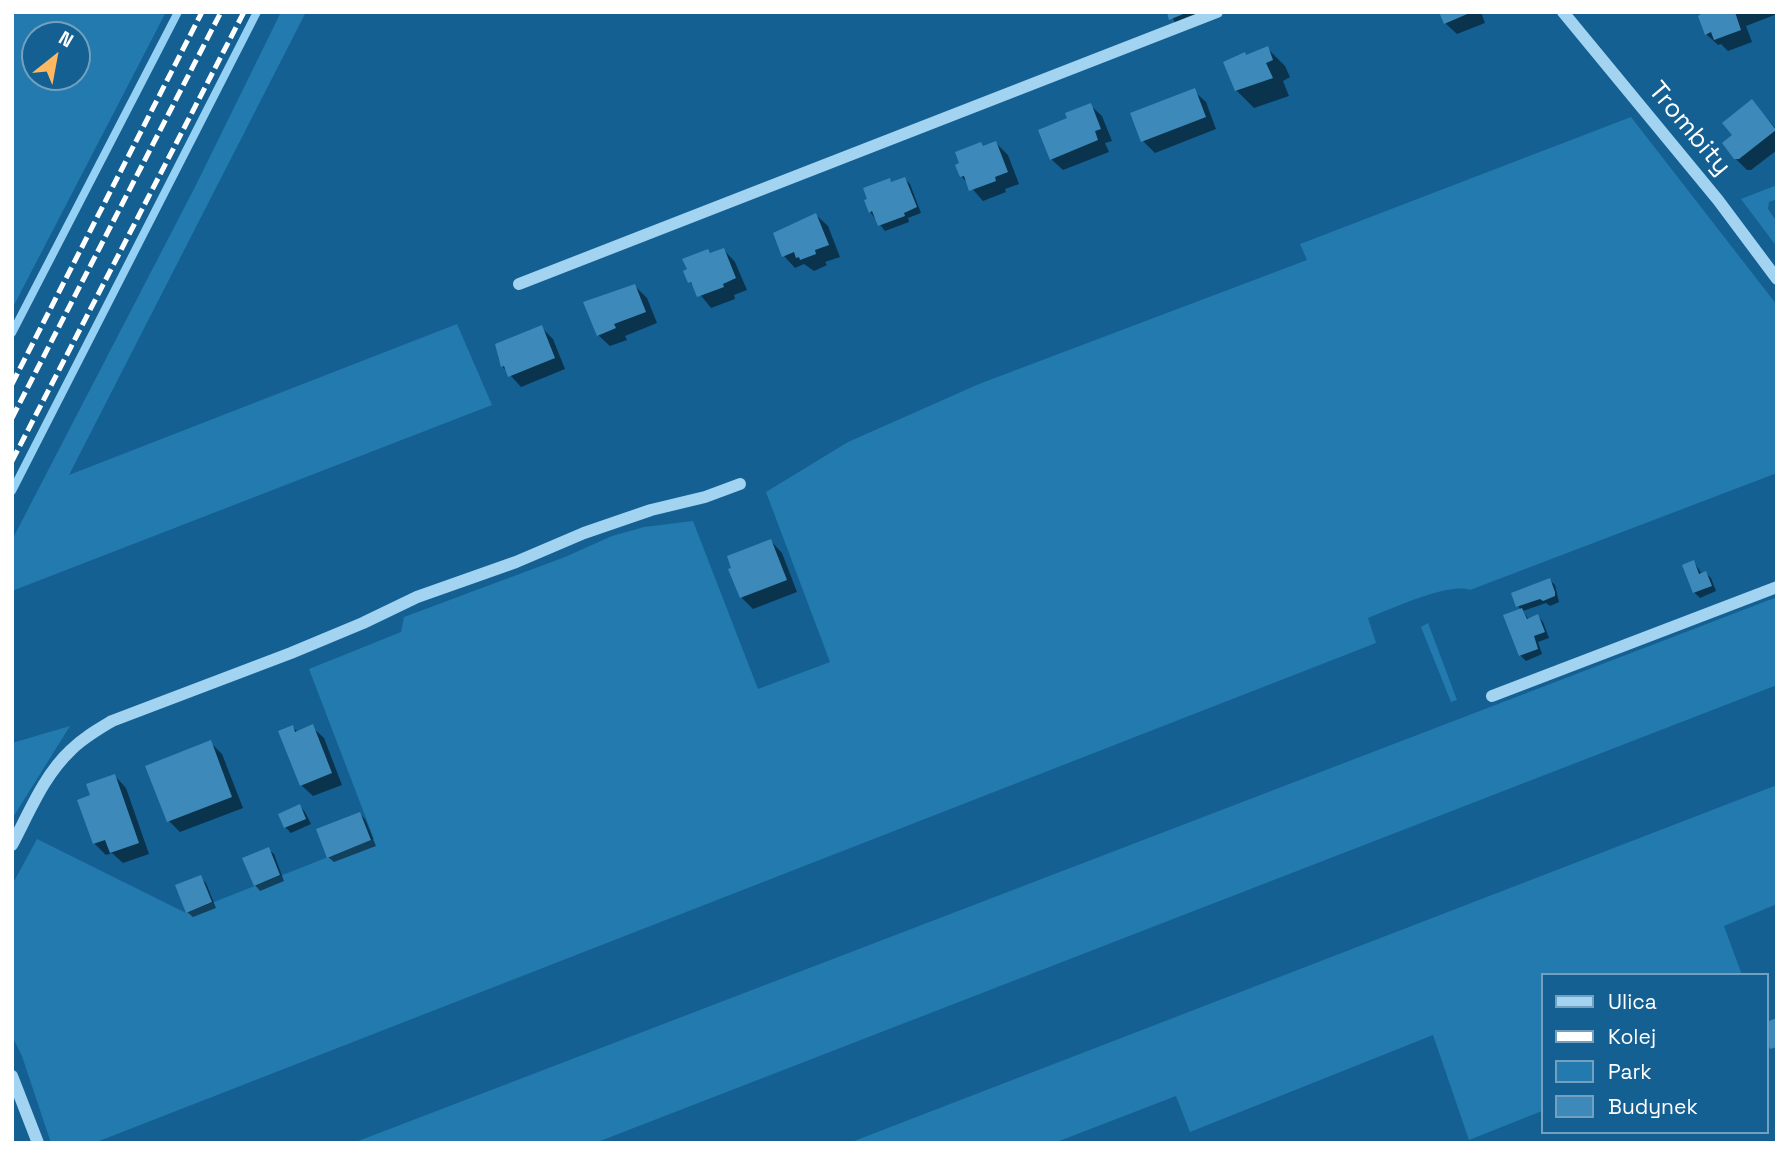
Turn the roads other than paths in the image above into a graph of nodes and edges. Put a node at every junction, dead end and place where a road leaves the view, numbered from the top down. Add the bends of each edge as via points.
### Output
1 (1217, 12) edge
2 (1563, 12) edge
3 (1777, 279) edge
4 (519, 284) dead end
5 (740, 484) dead end
6 (1777, 587) edge
7 (1492, 696) dead end
8 (12, 845) edge
9 (12, 1076) edge
10 (38, 1143) edge

1 - 4 street
2 - 3 street, Trombity
5 - 8 street via 584,533 129,714 91,733 70,751 51,775
6 - 7 street
9 - 10 street

